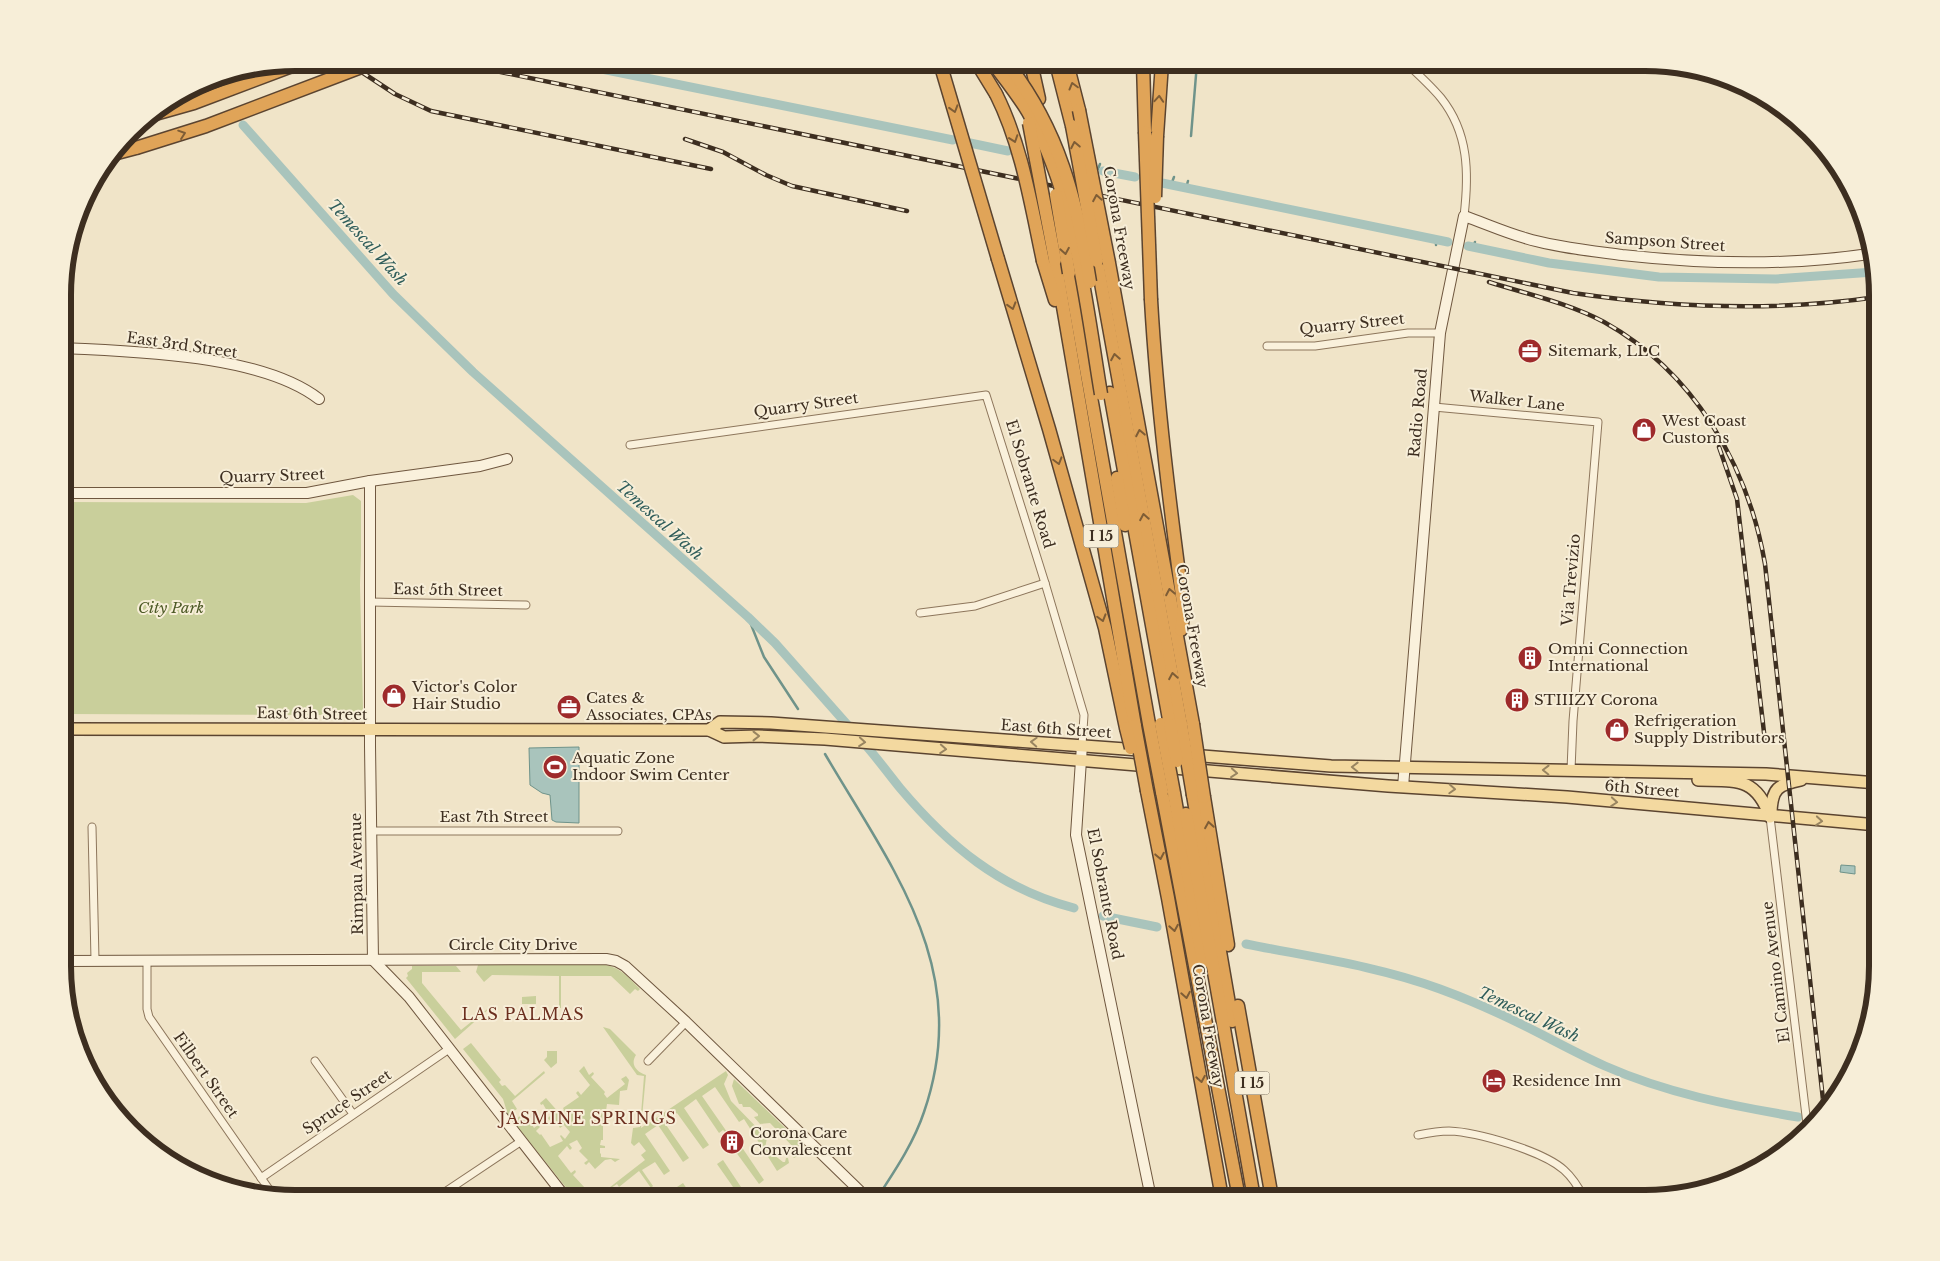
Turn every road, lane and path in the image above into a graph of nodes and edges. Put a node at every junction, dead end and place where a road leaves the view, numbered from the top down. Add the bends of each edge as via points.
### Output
1 (349, 71) edge
2 (943, 71) edge
3 (982, 71) edge
4 (999, 71) edge
5 (1014, 71) edge
6 (1019, 71) edge
7 (1033, 71) edge
8 (1058, 71) edge
9 (1069, 71) edge
10 (1144, 71) edge
11 (1161, 71) edge
12 (1415, 71) edge
13 (272, 73) edge
14 (171, 109) edge
15 (1151, 134) junction
16 (123, 151) edge
17 (1464, 216) junction
18 (1865, 254) edge
19 (1049, 261) junction
20 (1103, 262) junction
21 (1440, 333) junction
22 (1267, 346) dead end
23 (71, 348) edge
24 (1105, 394) junction
25 (986, 395) joint
26 (319, 399) dead end
27 (1434, 407) junction
28 (1598, 422) joint
29 (630, 445) dead end
30 (507, 459) dead end
31 (370, 482) junction
32 (71, 493) edge
33 (1045, 584) junction
34 (370, 602) junction
35 (526, 605) dead end
36 (920, 614) dead end
37 (1179, 640) junction
38 (1171, 724) junction
39 (1130, 727) junction
40 (71, 729) edge
41 (371, 730) junction
42 (709, 730) junction
43 (1082, 745) junction
44 (1081, 759) junction
45 (1404, 768) junction
46 (1571, 770) junction
47 (1652, 772) junction
48 (1830, 779) junction
49 (1869, 781) edge
50 (1403, 787) junction
51 (1183, 794) junction
52 (1770, 817) junction
53 (1869, 824) edge
54 (92, 827) dead end
55 (370, 831) junction
56 (618, 831) dead end
57 (1202, 904) junction
58 (95, 960) junction
59 (147, 960) junction
60 (373, 960) junction
61 (71, 961) edge
62 (1213, 965) junction
63 (686, 1022) junction
64 (449, 1049) junction
65 (315, 1061) dead end
66 (648, 1062) dead end
67 (354, 1114) junction
68 (1807, 1120) edge
69 (1418, 1135) dead end
70 (520, 1142) junction
71 (261, 1178) junction
72 (268, 1188) edge
73 (448, 1190) edge
74 (559, 1190) edge
75 (859, 1190) edge
76 (1149, 1190) edge
77 (1221, 1190) edge
78 (1238, 1190) edge
79 (1245, 1190) edge
80 (1253, 1190) edge
81 (1260, 1190) edge
82 (1270, 1190) edge
83 (1580, 1190) edge

16 -> 1 highway, bridge via 215,123
2 -> 39 highway, bridge via 1050,430
3 -> 19 highway, bridge via 1004,110 1017,146
4 - 24 highway, bridge via 1029,113 1056,173 1074,236
5 - 24 highway, bridge via 1027,89 1057,147 1066,173 1082,233
6 - 19 highway, bridge
7 -> 38 highway, bridge via 1069,272
20 -> 8 highway, bridge
20 -> 9 highway, Corona Freeway / I 15, bridge via 1079,110
10 - 15 highway
15 -> 11 highway
12 - 17 street, Radio Road via 1441,99 1465,148 1468,183
13 - 14 highway
15 - 37 highway, bridge via 1151,300 1155,373 1184,611
17 - 18 street, Sampson Street via 1526,239 1594,252 1665,260 1768,262
17 - 21 street, Radio Road
19 - 39 highway, I 15 via 1070,345
37 -> 20 highway, Corona Freeway / I 15
38 -> 20 highway
21 - 22 street, Quarry Street via 1408,332 1315,346
21 - 27 street, Radio Road
23 - 26 street, East 3rd Street via 145,353 229,364 293,383
24 - 38 highway
25 - 29 street, Quarry Street
25 - 33 street, El Sobrante Road
27 - 28 street, Walker Lane
27 - 45 street, Radio Road
28 - 46 street, Via Trevizio
30 - 31 street, Quarry Street
31 - 32 street, Quarry Street via 307,493
31 - 34 street, Rimpau Avenue
33 - 36 street via 975,606
33 - 43 street, El Sobrante Road via 1084,715
34 - 35 street, East 5th Street
34 - 41 street, Rimpau Avenue
37 - 38 highway, Corona Freeway / I 15
38 - 51 highway, Corona Freeway / I 15, bridge
38 - 51 highway, bridge
38 - 51 highway, bridge
39 -> 77 highway, Corona Freeway, bridge via 1129,746 1141,765 1147,791
40 - 41 main road, East 6th Street
41 - 42 main road, East 6th Street
41 - 55 street, Rimpau Avenue
43 -> 42 main road, East 6th Street via 771,722 720,722
42 -> 44 main road, East 6th Street via 724,737 830,739
43 - 44 street, El Sobrante Road
45 -> 43 main road, East 6th Street via 1319,765
44 -> 50 main road, East 6th Street
44 - 76 street, El Sobrante Road via 1076,835
46 -> 45 main road, 6th Street
45 - 50 street, Radio Road
46 - 47 main road, 6th Street
47 - 48 main road, 6th Street
47 - 52 main road via 1683,780 1746,784 1764,800
48 - 49 main road, 6th Street
48 - 52 main road via 1788,782 1776,789
50 -> 52 main road, 6th Street via 1550,796
57 -> 51 highway, Corona Freeway / I 15
51 - 57 highway
51 - 57 highway
52 -> 53 main road, 6th Street
52 - 68 street, El Camino Avenue
54 - 58 street
55 - 56 street, East 7th Street
55 - 60 street, Rimpau Avenue
57 - 62 highway, Corona Freeway / I 15
57 - 62 highway
57 - 62 highway
58 - 59 street, Circle City Drive
58 - 61 street, Circle City Drive
59 - 60 street, Circle City Drive
59 - 71 street, Filbert Street via 149,1017
60 - 63 street, Circle City Drive via 616,961
60 - 64 street via 408,997
62 - 78 highway
62 - 79 highway
62 - 80 highway
62 - 81 highway
62 - 82 highway, Corona Freeway / I 15
63 - 66 street
63 - 75 street, Circle City Drive
64 - 67 street, Spruce Street
64 - 70 street
65 - 67 street
67 - 71 street, Spruce Street
69 - 83 street via 1447,1131 1464,1133 1523,1149 1550,1160 1564,1170
70 - 73 street
70 - 74 street
71 - 72 street, Filbert Street

